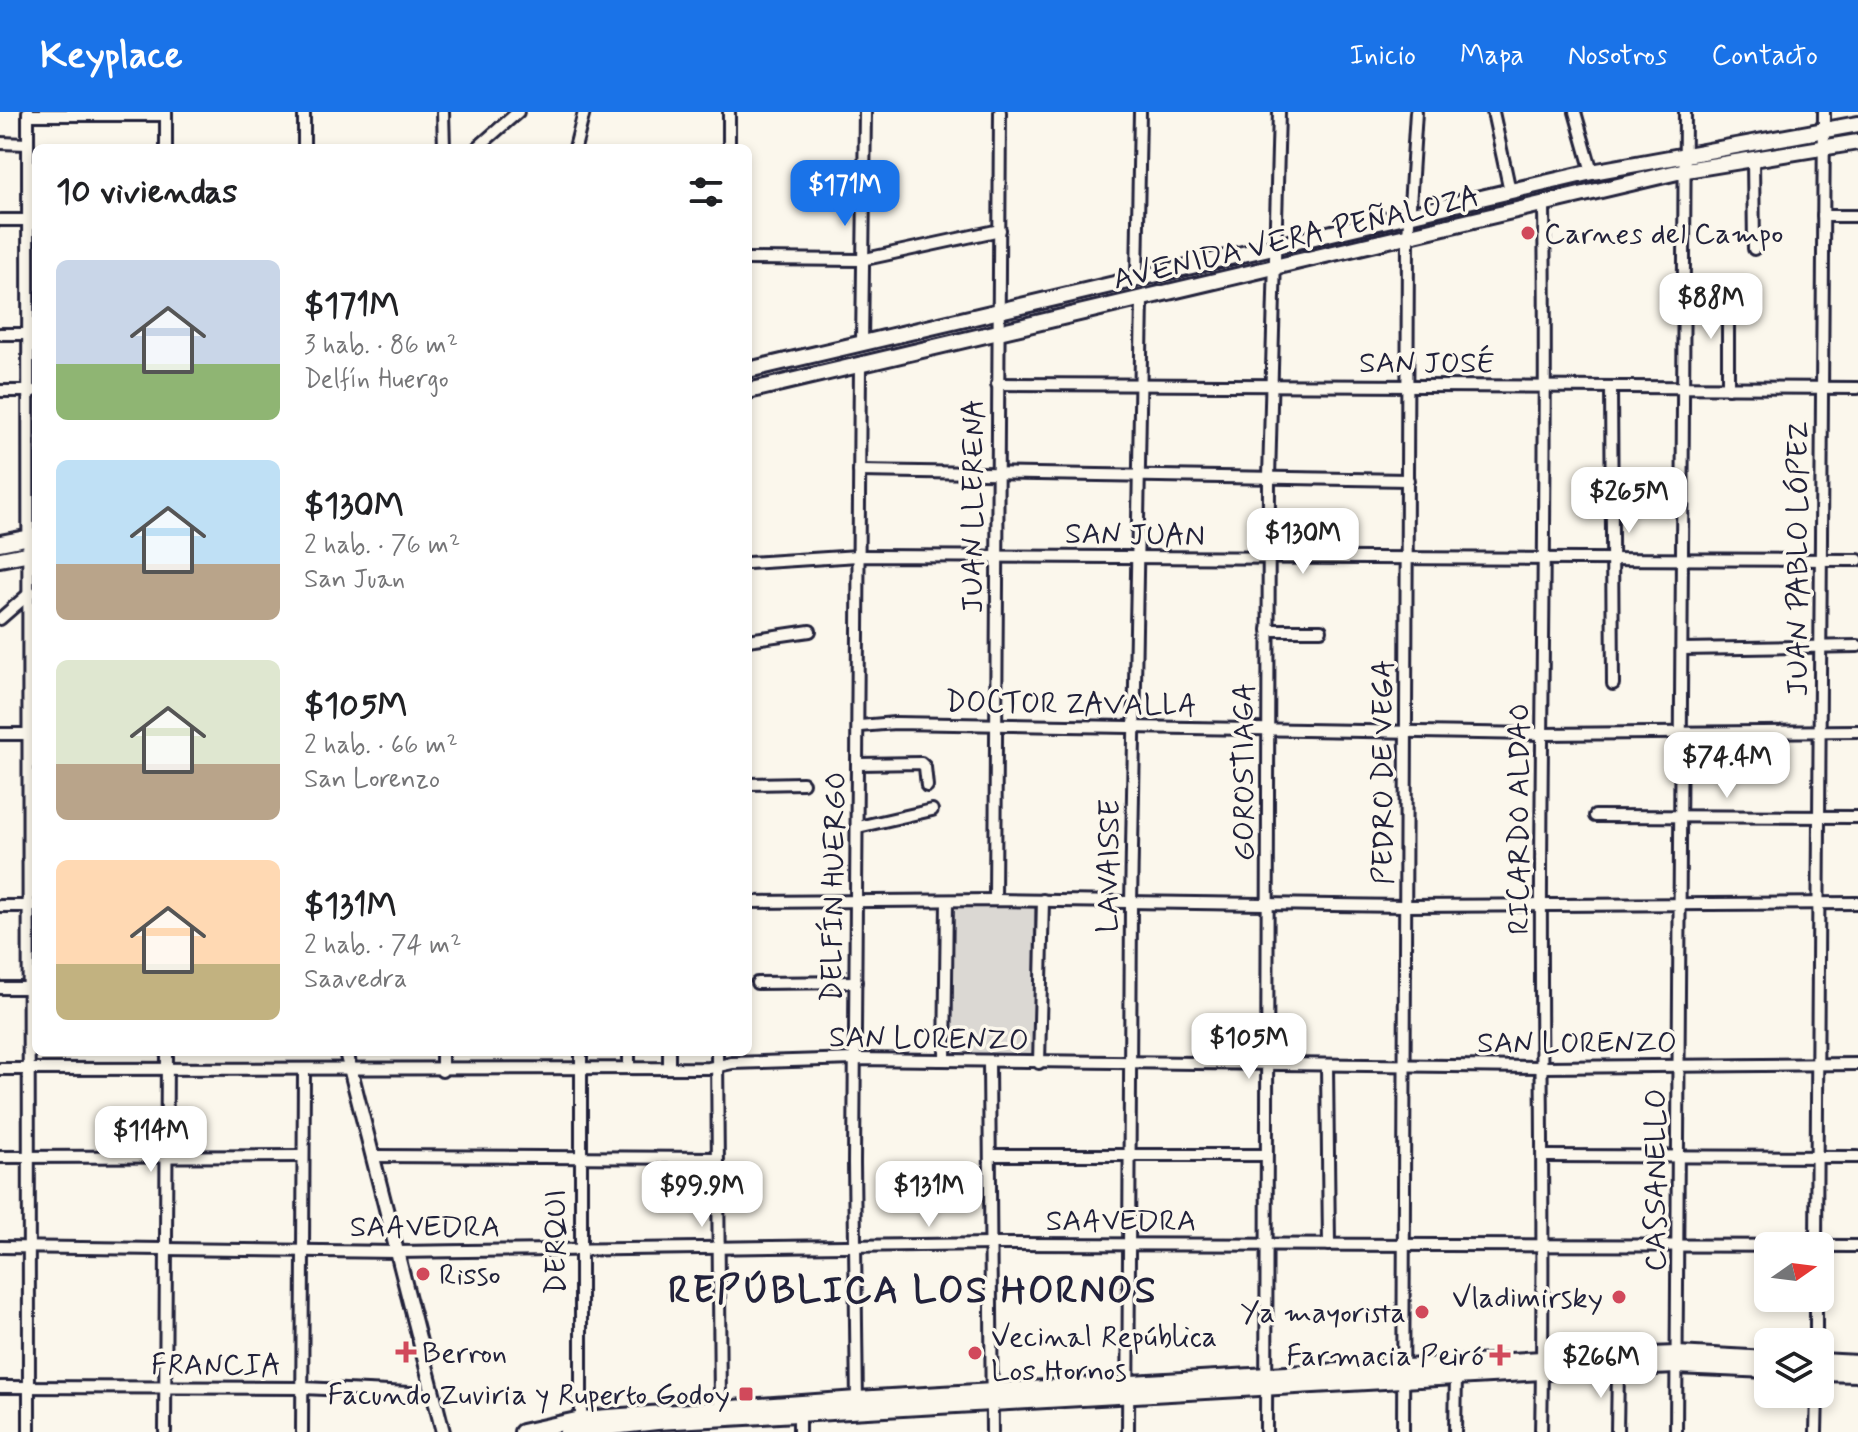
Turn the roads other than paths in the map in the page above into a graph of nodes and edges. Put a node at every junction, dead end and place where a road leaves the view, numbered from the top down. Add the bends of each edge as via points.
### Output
1 (304, 112) edge
2 (443, 112) edge
3 (518, 112) edge
4 (584, 112) edge
5 (729, 112) edge
6 (865, 112) edge
7 (1000, 112) edge
8 (1140, 112) edge
9 (1279, 112) edge
10 (1416, 112) edge
11 (1493, 112) edge
12 (1575, 112) edge
13 (1685, 112) edge
14 (1824, 112) edge
15 (166, 113) edge
16 (28, 114) edge
17 (1858, 124) edge
18 (1824, 129) junction
19 (1858, 142) edge
20 (0, 143) edge
21 (28, 144) junction
22 (166, 144) edge
23 (304, 144) edge
24 (444, 144) edge
25 (482, 144) edge
26 (576, 144) edge
27 (729, 144) edge
28 (1823, 147) junction
29 (1686, 153) junction
30 (1753, 159) junction
31 (1686, 170) junction
32 (1592, 172) junction
33 (1510, 191) junction
34 (1544, 206) junction
35 (1411, 213) junction
36 (1823, 216) junction
37 (1858, 216) edge
38 (0, 220) edge
39 (32, 220) edge
40 (1000, 230) junction
41 (1408, 237) junction
42 (1276, 245) junction
43 (1754, 249) dead end
44 (752, 259) edge
45 (861, 260) junction
46 (1273, 267) junction
47 (1137, 278) junction
48 (1728, 294) dead end
49 (1142, 300) junction
50 (32, 307) edge
51 (997, 310) junction
52 (997, 332) junction
53 (0, 334) edge
54 (29, 334) junction
55 (862, 344) junction
56 (860, 365) junction
57 (752, 369) edge
58 (997, 384) junction
59 (1546, 385) junction
60 (1140, 386) junction
61 (1270, 386) junction
62 (1409, 387) junction
63 (1611, 387) junction
64 (1684, 388) junction
65 (1728, 388) junction
66 (1821, 388) junction
67 (1858, 388) edge
68 (752, 390) edge
69 (0, 391) edge
70 (32, 391) edge
71 (859, 471) junction
72 (997, 474) junction
73 (1138, 476) junction
74 (1269, 478) junction
75 (1408, 480) junction
76 (32, 536) edge
77 (0, 543) edge
78 (32, 552) edge
79 (858, 556) junction
80 (997, 556) junction
81 (1545, 558) junction
82 (0, 559) edge
83 (1137, 559) junction
84 (1268, 559) junction
85 (1407, 559) junction
86 (1612, 559) junction
87 (1821, 559) junction
88 (1683, 560) junction
89 (1858, 560) edge
90 (752, 563) edge
91 (32, 592) edge
92 (0, 619) edge
93 (1268, 630) junction
94 (1321, 630) dead end
95 (810, 631) dead end
96 (752, 639) edge
97 (1820, 645) junction
98 (1858, 646) edge
99 (32, 648) edge
100 (1682, 649) junction
101 (1613, 684) dead end
102 (860, 726) junction
103 (995, 726) junction
104 (1134, 728) junction
105 (1267, 730) junction
106 (1406, 730) junction
107 (1681, 731) junction
108 (1820, 731) junction
109 (1858, 731) edge
110 (0, 734) edge
111 (32, 734) edge
112 (1542, 734) junction
113 (859, 764) junction
114 (803, 783) dead end
115 (752, 784) edge
116 (927, 786) dead end
117 (932, 810) dead end
118 (1595, 816) dead end
119 (1820, 816) junction
120 (1682, 817) junction
121 (1858, 817) edge
122 (31, 820) edge
123 (858, 827) junction
124 (995, 900) junction
125 (1043, 900) junction
126 (947, 901) junction
127 (752, 902) edge
128 (857, 903) junction
129 (1819, 903) junction
130 (1858, 903) edge
131 (1131, 904) junction
132 (1679, 905) junction
133 (0, 906) edge
134 (32, 906) edge
135 (1266, 906) junction
136 (1405, 906) junction
137 (1541, 906) junction
138 (856, 982) junction
139 (757, 983) dead end
140 (0, 988) edge
141 (32, 988) edge
142 (167, 1056) edge
143 (347, 1056) edge
144 (442, 1056) edge
145 (581, 1056) edge
146 (629, 1056) edge
147 (669, 1056) edge
148 (717, 1056) edge
149 (854, 1059) junction
150 (945, 1060) junction
151 (989, 1062) junction
152 (1039, 1063) junction
153 (1818, 1064) junction
154 (1858, 1064) edge
155 (1131, 1065) junction
156 (1266, 1065) junction
157 (1327, 1065) junction
158 (1406, 1065) junction
159 (717, 1066) junction
160 (1679, 1066) junction
161 (167, 1067) junction
162 (1544, 1067) junction
163 (29, 1068) junction
164 (629, 1068) junction
165 (669, 1068) junction
166 (0, 1069) edge
167 (582, 1069) junction
168 (304, 1071) junction
169 (351, 1071) junction
170 (442, 1071) junction
171 (990, 1155) junction
172 (1265, 1155) junction
173 (1680, 1155) junction
174 (303, 1156) junction
175 (372, 1156) junction
176 (1129, 1156) junction
177 (1543, 1156) junction
178 (0, 1157) edge
179 (29, 1157) junction
180 (167, 1157) junction
181 (1816, 1157) junction
182 (1858, 1157) edge
183 (717, 1158) junction
184 (581, 1159) junction
185 (1816, 1232) edge
186 (992, 1244) junction
187 (1130, 1244) junction
188 (1266, 1245) junction
189 (1329, 1245) junction
190 (1404, 1245) junction
191 (1834, 1246) edge
192 (1858, 1246) edge
193 (0, 1247) edge
194 (29, 1247) junction
195 (166, 1247) junction
196 (855, 1247) junction
197 (1754, 1247) edge
198 (719, 1248) junction
199 (1541, 1248) junction
200 (1679, 1248) junction
201 (581, 1249) junction
202 (303, 1250) junction
203 (397, 1252) junction
204 (1754, 1359) edge
205 (1676, 1360) junction
206 (1834, 1362) edge
207 (1858, 1363) edge
208 (1542, 1366) junction
209 (1618, 1368) junction
210 (1754, 1368) edge
211 (1403, 1373) junction
212 (1834, 1373) edge
213 (1858, 1374) edge
214 (1456, 1376) junction
215 (1266, 1381) junction
216 (0, 1387) edge
217 (29, 1387) junction
218 (166, 1388) junction
219 (303, 1388) junction
220 (1128, 1389) junction
221 (432, 1394) junction
222 (992, 1398) junction
223 (857, 1404) junction
224 (720, 1407) junction
225 (1817, 1408) edge
226 (799, 1414) junction
227 (657, 1422) edge
228 (577, 1428) edge
229 (29, 1432) edge
230 (165, 1432) edge
231 (302, 1432) edge
232 (443, 1432) edge
233 (522, 1432) edge
234 (799, 1432) edge
235 (992, 1432) edge
236 (1128, 1432) edge
237 (1266, 1432) edge
238 (1403, 1432) edge
239 (1455, 1432) edge
240 (1541, 1432) edge
241 (1617, 1432) edge
242 (1676, 1432) edge
243 (1816, 1432) edge

1 - 23 street
2 - 24 street
3 - 25 street
4 - 26 street
5 - 27 street
6 - 45 street
7 - 40 street, JUAN LLERENA
8 - 47 street
9 - 42 street, GOROSTIAGA
10 - 35 street, PEDRO DE VEGA
11 - 33 street
12 - 32 street
13 - 29 street, CASSANELLO
14 - 18 street, JUAN PABLO LÓPEZ
15 - 16 street
15 - 22 street
16 - 21 street
17 - 18 main road, AVENIDA VERA PEÑALOZA
18 - 28 street, JUAN PABLO LÓPEZ
18 - 29 main road, AVENIDA VERA PEÑALOZA
19 - 28 main road, AVENIDA VERA PEÑALOZA
20 - 21 street
21 - 39 street
28 - 30 main road, AVENIDA VERA PEÑALOZA
28 - 36 street, JUAN PABLO LÓPEZ
29 - 31 street, CASSANELLO
29 - 32 main road, AVENIDA VERA PEÑALOZA
30 - 31 main road, AVENIDA VERA PEÑALOZA
30 - 43 street
31 - 34 main road, AVENIDA VERA PEÑALOZA
31 - 64 street, CASSANELLO
32 - 33 main road, AVENIDA VERA PEÑALOZA
33 - 35 main road, AVENIDA VERA PEÑALOZA
34 - 41 main road, AVENIDA VERA PEÑALOZA
34 - 59 street, RICARDO ALDAO
35 - 41 street, PEDRO DE VEGA
35 - 42 main road, AVENIDA VERA PEÑALOZA
36 - 37 street
36 - 66 street, JUAN PABLO LÓPEZ
38 - 39 street
39 - 50 street
40 - 45 street
40 - 51 street, JUAN LLERENA
41 - 46 main road, AVENIDA VERA PEÑALOZA
41 - 62 street, PEDRO DE VEGA
42 - 46 street, GOROSTIAGA
42 - 47 main road, AVENIDA VERA PEÑALOZA
44 - 45 street
45 - 55 street
46 - 49 main road, AVENIDA VERA PEÑALOZA
46 - 61 street, GOROSTIAGA
47 - 51 main road, AVENIDA VERA PEÑALOZA
48 - 65 street
49 - 52 main road, AVENIDA VERA PEÑALOZA
49 - 60 street, LAVAISSE
50 - 54 street
51 - 52 street, JUAN LLERENA
51 - 55 main road, AVENIDA VERA PEÑALOZA
52 - 56 main road, AVENIDA VERA PEÑALOZA
52 - 58 street, JUAN LLERENA
53 - 54 street
54 - 70 street
55 - 57 main road, AVENIDA VERA PEÑALOZA
56 - 68 main road, AVENIDA VERA PEÑALOZA
56 - 71 street, DELFÍN HUERGO
58 - 60 street, SAN JOSÉ
58 - 72 street, JUAN LLERENA
59 - 62 street, SAN JOSÉ
59 - 63 street, SAN JOSÉ
59 - 81 street, RICARDO ALDAO
60 - 61 street, SAN JOSÉ
60 - 73 street, LAVAISSE
61 - 62 street, SAN JOSÉ
61 - 74 street, GOROSTIAGA
62 - 75 street, PEDRO DE VEGA
63 - 64 street, SAN JOSÉ
63 - 86 street
64 - 65 street, SAN JOSÉ
64 - 88 street, CASSANELLO
65 - 66 street, SAN JOSÉ
66 - 67 street, SAN JOSÉ
66 - 87 street, JUAN PABLO LÓPEZ
69 - 70 street
71 - 72 street
71 - 79 street, DELFÍN HUERGO
72 - 73 street
72 - 80 street, JUAN LLERENA
73 - 74 street
73 - 83 street, LAVAISSE
74 - 75 street
74 - 84 street, GOROSTIAGA
75 - 85 street, PEDRO DE VEGA
76 - 77 main road
78 - 82 main road
79 - 80 street, SAN JUAN
79 - 90 street, SAN JUAN
79 - 102 street, DELFÍN HUERGO
80 - 83 street, SAN JUAN
80 - 103 street, JUAN LLERENA
81 - 85 street, SAN JUAN
81 - 86 street, SAN JUAN
81 - 112 street, RICARDO ALDAO
83 - 84 street, SAN JUAN
83 - 104 street, LAVAISSE
84 - 85 street, SAN JUAN
84 - 93 street, GOROSTIAGA
85 - 106 street, PEDRO DE VEGA
86 - 88 street, SAN JUAN
86 - 101 street
87 - 88 street, SAN JUAN
87 - 89 street, SAN JUAN
87 - 97 street, JUAN PABLO LÓPEZ
88 - 100 street, CASSANELLO
91 - 92 street
93 - 94 street
93 - 105 street, GOROSTIAGA
95 - 96 street
97 - 98 street
97 - 100 street
97 - 108 street, JUAN PABLO LÓPEZ
99 - 111 street
100 - 107 street, CASSANELLO
102 - 103 street, DOCTOR ZAVALLA
102 - 113 street, DELFÍN HUERGO
103 - 104 street, DOCTOR ZAVALLA
103 - 124 street, JUAN LLERENA
104 - 105 street, DOCTOR ZAVALLA
104 - 131 street, LAVAISSE
105 - 106 street, DOCTOR ZAVALLA
105 - 135 street, GOROSTIAGA
106 - 112 street, DOCTOR ZAVALLA
106 - 136 street, PEDRO DE VEGA
107 - 108 street, DOCTOR ZAVALLA
107 - 112 street, DOCTOR ZAVALLA
107 - 120 street, CASSANELLO
108 - 109 street, DOCTOR ZAVALLA
108 - 119 street, JUAN PABLO LÓPEZ
110 - 111 street
111 - 122 street
112 - 137 street, RICARDO ALDAO
113 - 116 street via 921,763
113 - 123 street, DELFÍN HUERGO
114 - 115 street
117 - 123 street
118 - 120 street
119 - 120 street
119 - 121 street
119 - 129 street, JUAN PABLO LÓPEZ
120 - 132 street, CASSANELLO
122 - 134 street
123 - 128 street, DELFÍN HUERGO
124 - 125 street
124 - 126 street
125 - 131 street
125 - 152 street
126 - 128 street
126 - 150 street
127 - 128 street
128 - 138 street, DELFÍN HUERGO
129 - 130 street
129 - 132 street
129 - 153 street, JUAN PABLO LÓPEZ
131 - 135 street
131 - 155 street, LAVAISSE
132 - 137 street
132 - 160 street, CASSANELLO
133 - 134 street
134 - 141 street
135 - 136 street
135 - 156 street, GOROSTIAGA
136 - 137 street
136 - 158 street, PEDRO DE VEGA
137 - 162 street, RICARDO ALDAO
138 - 139 street
138 - 149 street, DELFÍN HUERGO
140 - 141 street
141 - 163 street
142 - 161 street
143 - 169 street
144 - 170 street
145 - 167 street, DERQUI
146 - 164 street
147 - 165 street
148 - 159 street
149 - 150 street, SAN LORENZO
149 - 159 street, SAN LORENZO
149 - 196 street, DELFÍN HUERGO
150 - 151 street, SAN LORENZO
151 - 152 street, SAN LORENZO
151 - 171 street
152 - 155 street, SAN LORENZO
153 - 154 street, SAN LORENZO
153 - 160 street, SAN LORENZO
153 - 181 street, JUAN PABLO LÓPEZ
155 - 156 street, SAN LORENZO
155 - 176 street, LAVAISSE
156 - 157 street, SAN LORENZO
156 - 172 street, GOROSTIAGA
157 - 158 street, SAN LORENZO
157 - 189 street
158 - 162 street, SAN LORENZO
158 - 190 street, PEDRO DE VEGA
159 - 165 street, SAN LORENZO
159 - 183 street
160 - 162 street, SAN LORENZO
160 - 173 street, CASSANELLO
161 - 163 street, SAN LORENZO
161 - 168 street, SAN LORENZO
161 - 180 street
162 - 177 street, RICARDO ALDAO
163 - 166 street, SAN LORENZO
163 - 179 street
164 - 165 street, SAN LORENZO
164 - 167 street, SAN LORENZO
167 - 170 street, SAN LORENZO
167 - 184 street, DERQUI
168 - 169 street, SAN LORENZO
168 - 174 street
169 - 170 street, SAN LORENZO
169 - 175 street
171 - 176 street
171 - 186 street
172 - 176 street
172 - 188 street, GOROSTIAGA
173 - 177 street
173 - 181 street
173 - 200 street, CASSANELLO
174 - 180 street
174 - 202 street
175 - 184 street
175 - 203 street
176 - 187 street, LAVAISSE
177 - 199 street, RICARDO ALDAO
178 - 179 street
179 - 180 street
179 - 194 street
180 - 195 street
181 - 182 street
181 - 185 street, JUAN PABLO LÓPEZ
183 - 184 street
183 - 198 street
184 - 201 street, DERQUI
186 - 187 street, SAAVEDRA
186 - 196 street, SAAVEDRA
186 - 222 street
187 - 188 street, SAAVEDRA
187 - 220 street, LAVAISSE
188 - 189 street, SAAVEDRA
188 - 215 street, GOROSTIAGA
189 - 190 street, SAAVEDRA
190 - 199 street, SAAVEDRA
190 - 211 street, PEDRO DE VEGA
191 - 192 street, SAAVEDRA
193 - 194 street, SAAVEDRA
194 - 195 street, SAAVEDRA
194 - 217 street
195 - 202 street, SAAVEDRA
195 - 218 street
196 - 198 street, SAAVEDRA
196 - 223 street, DELFÍN HUERGO
197 - 200 street, SAAVEDRA
198 - 201 street, SAAVEDRA
198 - 224 street
199 - 200 street, SAAVEDRA
199 - 208 street, RICARDO ALDAO
200 - 205 street, CASSANELLO
201 - 203 street, SAAVEDRA
201 - 228 street, DERQUI
202 - 203 street, SAAVEDRA
202 - 219 street
203 - 221 street
204 - 205 main road
205 - 208 main road
205 - 209 main road
205 - 210 main road
205 - 242 street, CASSANELLO
206 - 207 main road
208 - 209 main road
208 - 211 main road
208 - 214 main road
208 - 240 street, RICARDO ALDAO
209 - 241 street
211 - 214 main road
211 - 215 main road
211 - 238 street, PEDRO DE VEGA
212 - 213 main road
214 - 239 street
215 - 220 main road
215 - 237 street, GOROSTIAGA
216 - 217 street, FRANCIA
217 - 218 street, FRANCIA
217 - 229 street
218 - 219 street, FRANCIA
218 - 230 street
219 - 221 street, FRANCIA
219 - 231 street
220 - 222 main road
220 - 236 street, LAVAISSE
221 - 232 street
222 - 223 main road
222 - 235 street
223 - 224 main road
223 - 226 main road
224 - 227 main road
225 - 243 street
226 - 227 main road
226 - 234 street
227 - 228 main road
228 - 233 main road

